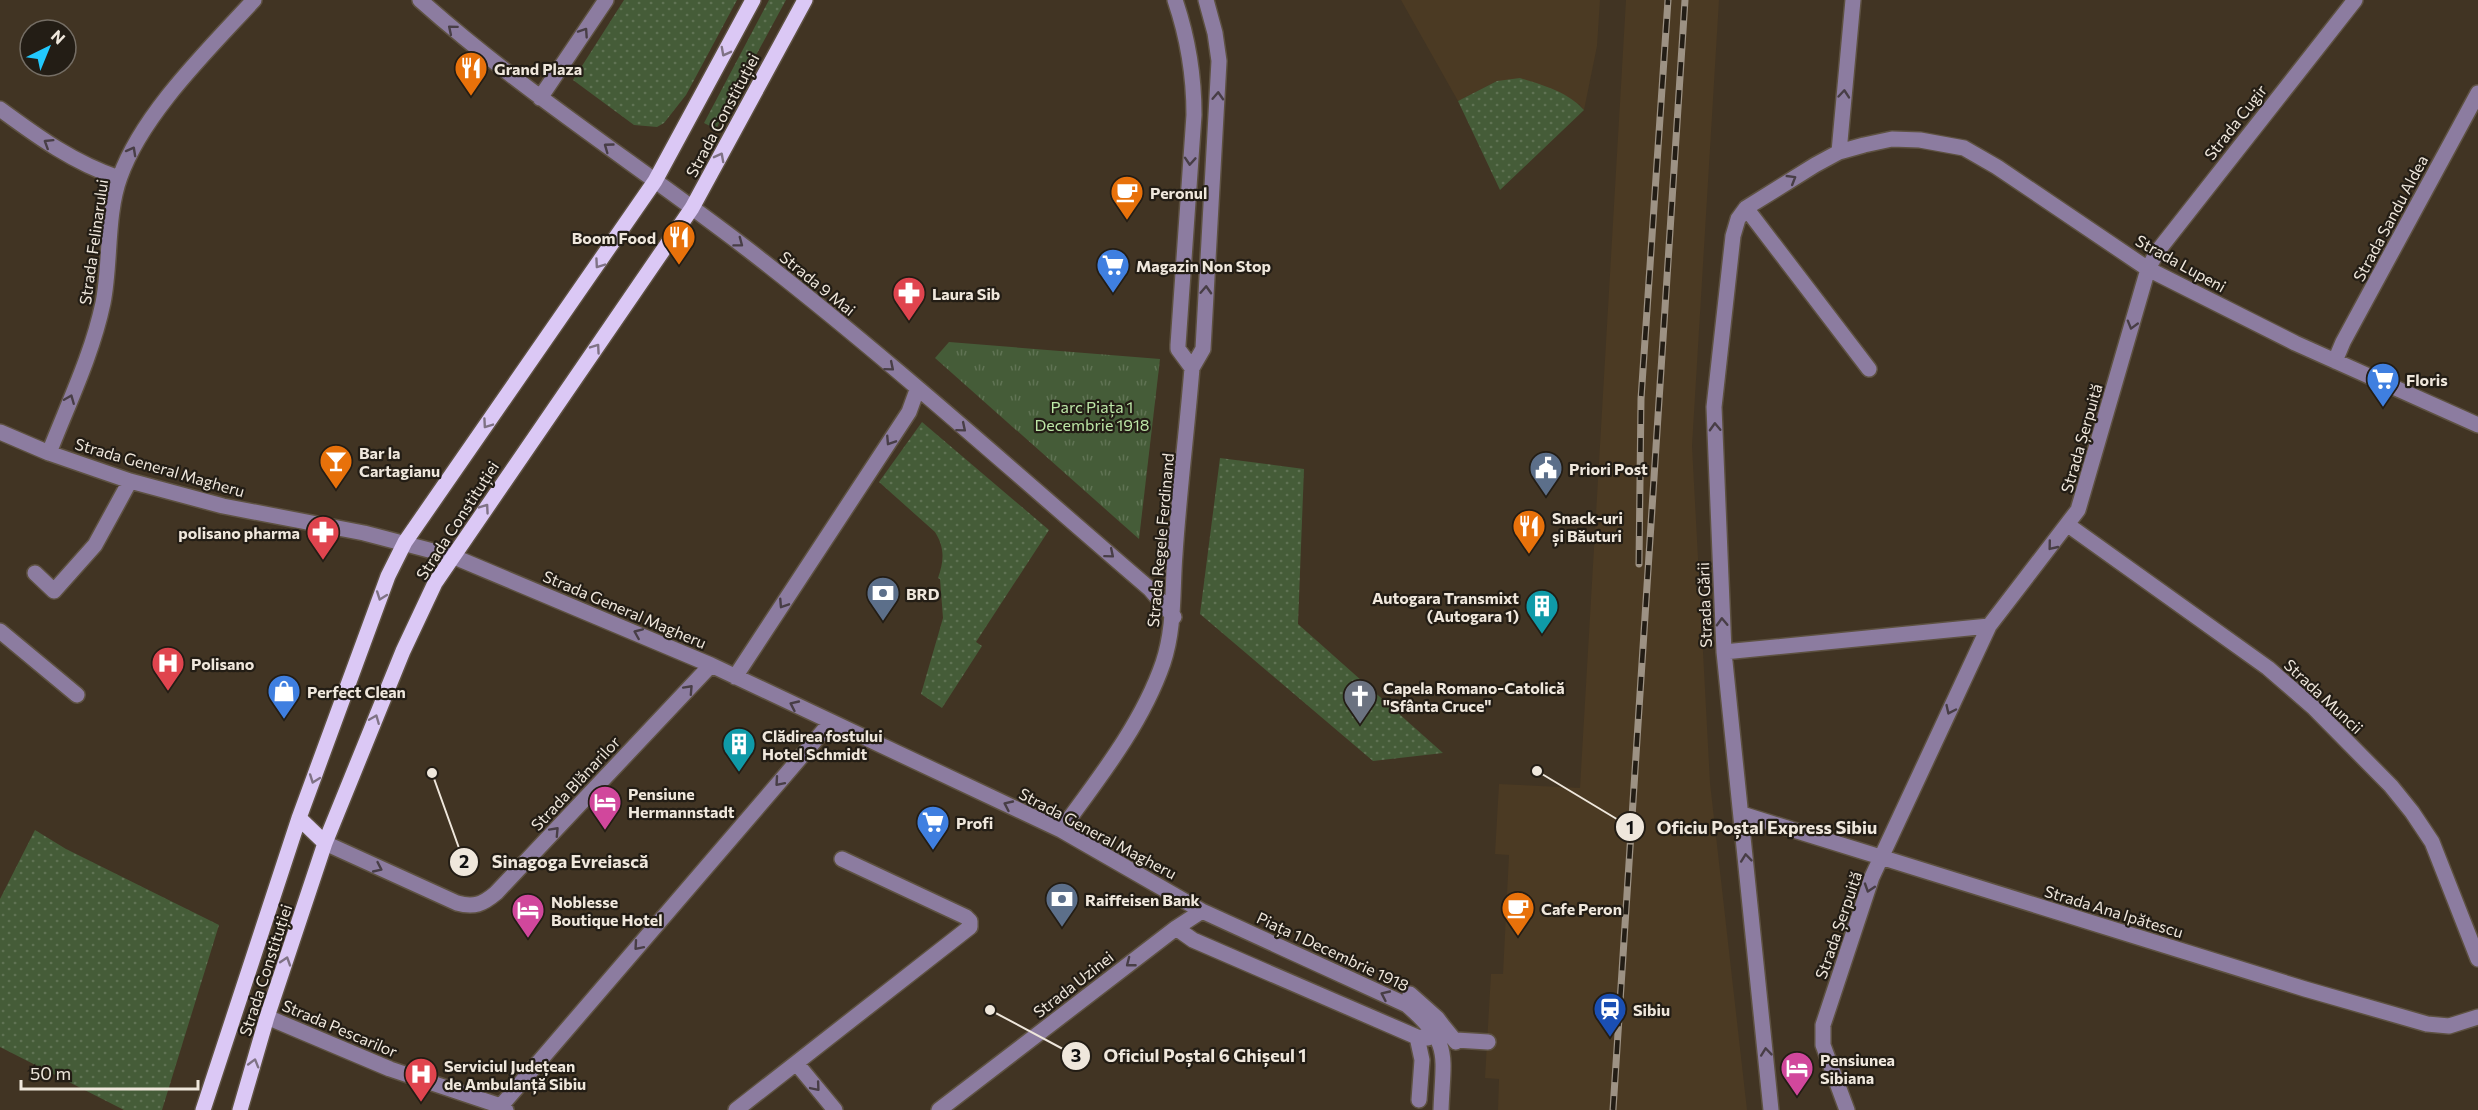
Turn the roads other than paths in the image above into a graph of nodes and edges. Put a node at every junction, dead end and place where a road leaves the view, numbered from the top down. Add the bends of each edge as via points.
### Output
1 (254, 0) edge
2 (420, 0) edge
3 (606, 0) edge
4 (753, 0) edge
5 (805, 0) edge
6 (1175, 0) edge
7 (1206, 0) edge
8 (1853, 0) edge
9 (2355, 0) edge
10 (2478, 93) edge
11 (540, 98) junction
12 (0, 109) edge
13 (1839, 152) junction
14 (119, 178) junction
15 (655, 181) junction
16 (692, 208) junction
17 (1746, 208) junction
18 (2148, 269) junction
19 (2335, 361) junction
20 (1192, 368) junction
21 (1869, 369) dead end
22 (917, 390) junction
23 (2476, 420) edge
24 (0, 432) edge
25 (49, 453) junction
26 (130, 481) junction
27 (2068, 525) junction
28 (405, 543) junction
29 (452, 556) junction
30 (35, 573) dead end
31 (1174, 617) junction
32 (1989, 626) junction
33 (0, 631) edge
34 (1724, 652) junction
35 (711, 665) junction
36 (735, 677) junction
37 (77, 695) dead end
38 (831, 722) junction
39 (1742, 814) junction
40 (299, 818) junction
41 (1061, 830) junction
42 (325, 843) junction
43 (1882, 858) junction
44 (842, 859) dead end
45 (1202, 911) junction
46 (1176, 928) junction
47 (2478, 959) edge
48 (1410, 994) dead end
49 (267, 1017) junction
50 (2478, 1017) edge
51 (1439, 1030) junction
52 (1417, 1037) junction
53 (1488, 1042) dead end
54 (796, 1064) junction
55 (1419, 1100) dead end
56 (504, 1108) edge
57 (203, 1110) edge
58 (240, 1110) edge
59 (736, 1110) edge
60 (835, 1110) edge
61 (939, 1110) edge
62 (1441, 1110) edge
63 (1771, 1110) edge
64 (1847, 1110) edge

14 -> 1 street, Strada Felinarului via 160,107
11 -> 2 street, Strada 9 Mai
11 -> 3 street
4 -> 15 main road, Strada Constituției
16 -> 5 main road, Strada Constituției
6 -> 20 street via 1194,84 1178,345
20 -> 7 street, Strada Regele Ferdinand via 1203,349 1219,78 1215,33
13 -> 8 street
9 - 18 street, Strada Cugir via 2157,252
10 - 19 street, Strada Sandu Aldea
15 -> 11 street, Strada 9 Mai
14 -> 12 street via 71,158
17 -> 13 street
13 - 18 street, Strada Lupeni via 1892,139 1944,142 1964,148
25 -> 14 street, Strada Felinarului via 103,305
15 - 16 street, Strada 9 Mai
15 -> 28 main road, Strada Constituției
16 -> 22 street, Strada 9 Mai
29 -> 16 main road, Strada Constituției
17 - 21 street
34 -> 17 street, Strada Gării via 1714,407 1733,236
18 - 19 street, Strada Lupeni
18 -> 27 street, Strada Șerpuită via 2083,498
19 - 23 street, Strada Lupeni
20 - 31 street, Strada Regele Ferdinand via 1175,555
22 -> 31 street, Strada 9 Mai via 1150,589
22 -> 36 street via 909,412
24 - 25 street, Strada General Magheru
25 - 26 street, Strada General Magheru
26 - 28 street, Strada General Magheru via 223,506
26 - 30 street via 94,545 54,591
27 -> 32 street, Strada Șerpuită
27 - 47 street, Strada Muncii via 2268,668 2313,707 2391,786 2432,842
28 - 29 street, Strada General Magheru
28 -> 40 main road, Strada Constituției via 388,576
35 -> 29 street, Strada General Magheru
42 -> 29 main road, Strada Constituției via 403,651
31 - 41 street, Strada Regele Ferdinand via 1163,663 1144,704 1109,763
32 - 34 street
32 -> 43 street, Strada Șerpuită
33 - 37 street
34 - 39 street, Strada Gării
35 - 36 street, Strada General Magheru
42 -> 35 street, Strada Blănarilor via 457,903 472,907 485,902
38 -> 36 street, Strada General Magheru
41 -> 38 street, Strada General Magheru
38 -> 56 street, Strada Pescarilor
39 - 43 street, Strada Ana Ipătescu
63 -> 39 street, Strada Gării
40 - 42 main road
40 - 57 main road, Strada Constituției
41 - 45 street, Strada General Magheru
49 -> 42 main road, Strada Constituției
43 - 50 street, Strada Ana Ipătescu via 2427,1024 2449,1026
43 -> 64 street, Strada Șerpuită via 1872,877 1824,1025 1823,1045
44 - 54 street via 966,917 970,927
45 - 46 street, Strada Uzinei
51 -> 45 street, Piața 1 Decembrie 1918 via 1407,1005
46 - 52 street via 1192,940
46 -> 61 street, Strada Uzinei
48 - 51 street
49 - 56 street, Strada Pescarilor via 390,1069
58 -> 49 main road, Strada Constituției
51 - 52 street via 1428,1038
51 - 53 street via 1456,1042
51 - 62 street, Piața 1 Decembrie 1918 via 1443,1053
52 - 55 street via 1422,1060
54 - 59 street
54 -> 60 street

